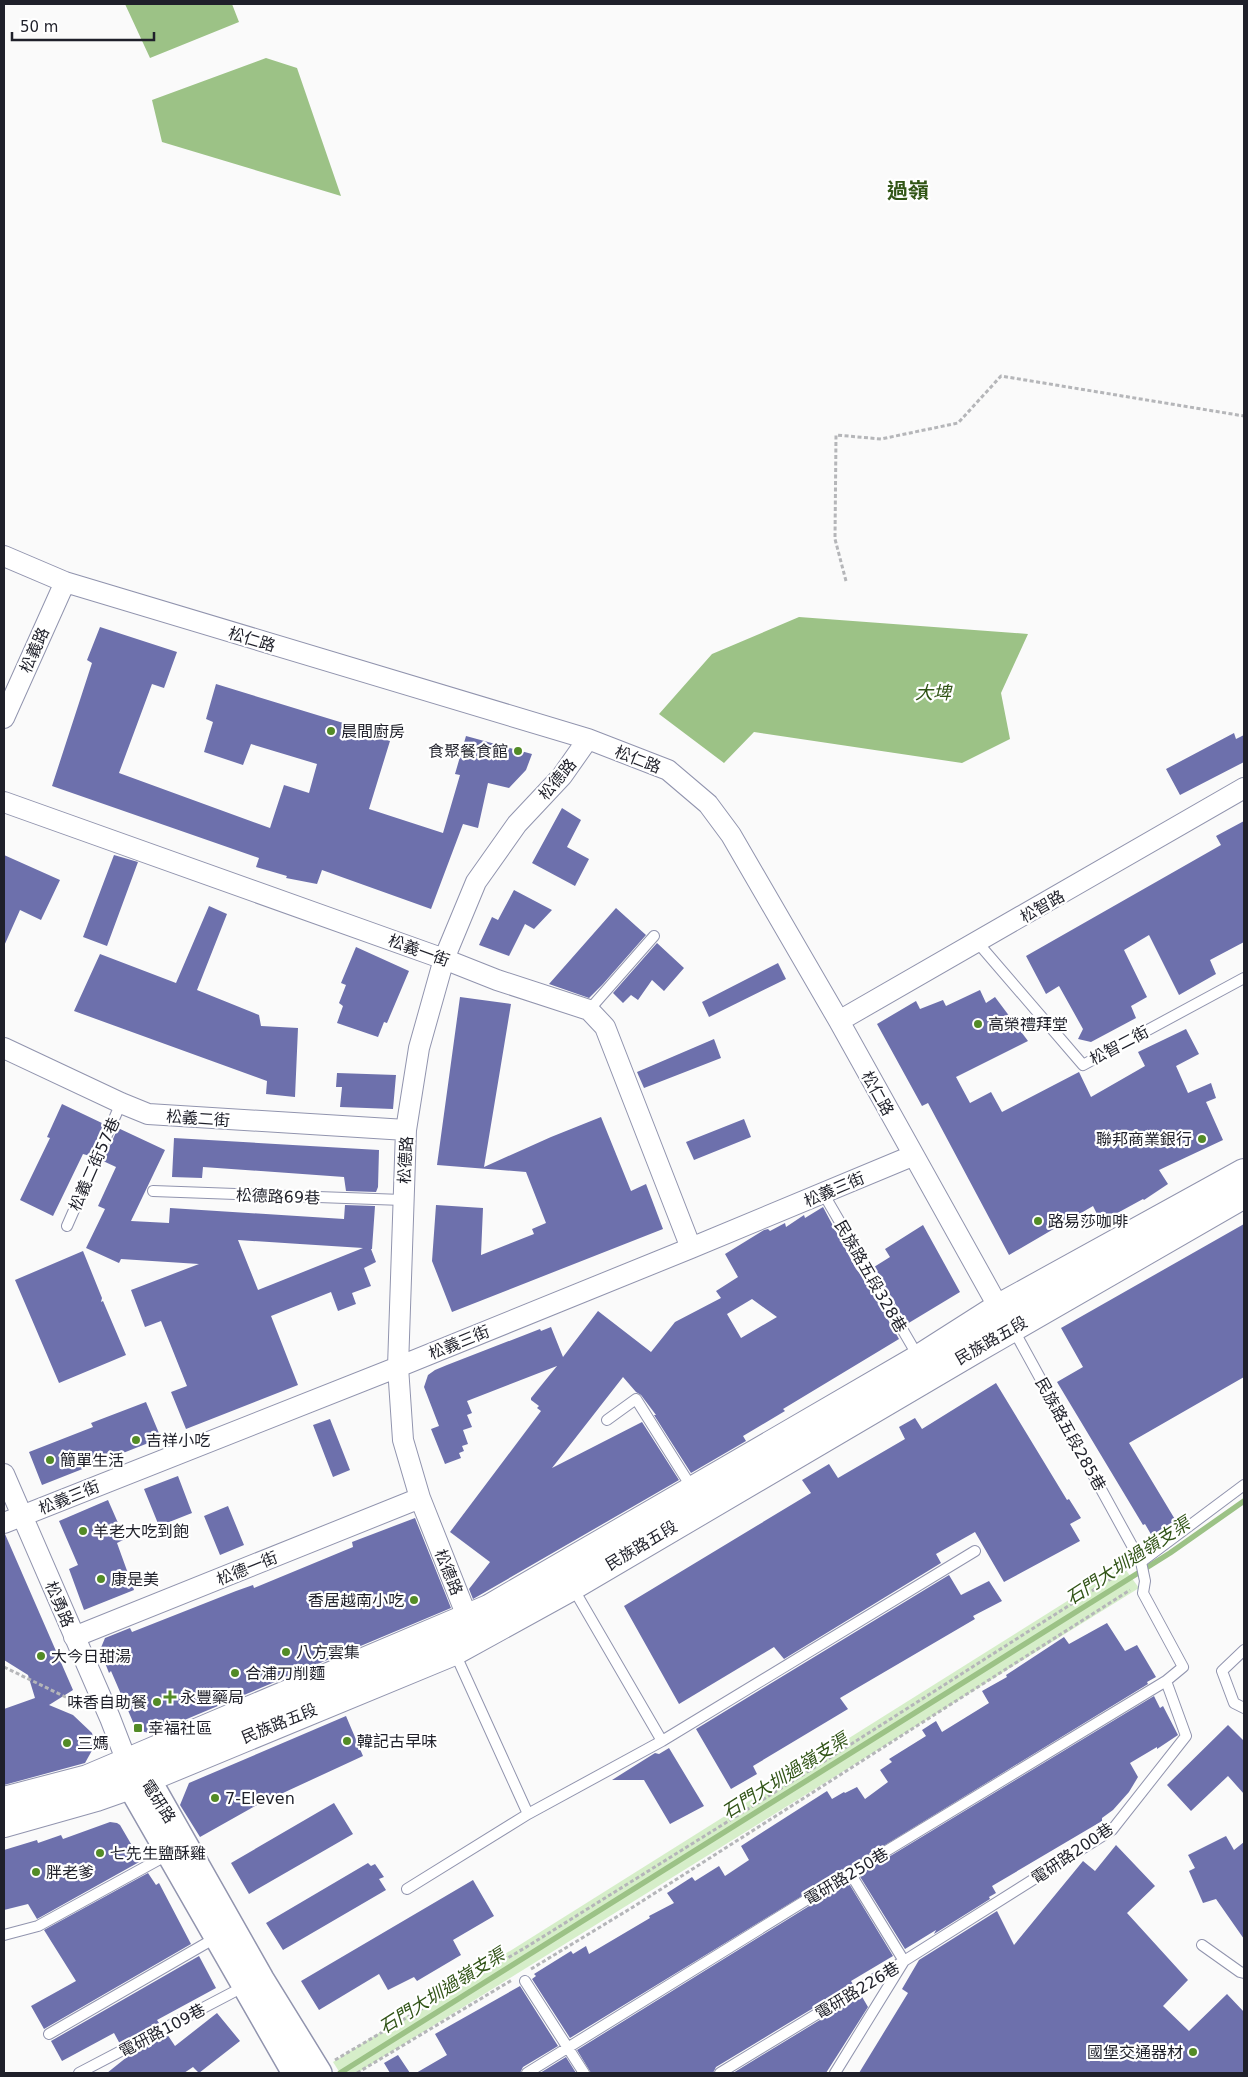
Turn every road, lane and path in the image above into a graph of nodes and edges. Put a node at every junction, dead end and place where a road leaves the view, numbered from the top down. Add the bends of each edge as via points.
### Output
1 (1244, 416) edge
2 (4, 556) edge
3 (65, 582) junction
4 (846, 582) dead end
5 (4, 718) edge
6 (588, 739) junction
7 (1244, 788) edge
8 (4, 802) edge
9 (654, 936) dead end
10 (978, 943) junction
11 (444, 959) junction
12 (1244, 978) edge
13 (589, 1010) junction
14 (839, 1021) junction
15 (4, 1048) edge
16 (120, 1103) junction
17 (406, 1130) junction
18 (912, 1156) junction
19 (153, 1191) dead end
20 (1240, 1191) edge
21 (823, 1193) junction
22 (403, 1200) junction
23 (67, 1226) dead end
24 (691, 1248) junction
25 (1006, 1318) junction
26 (919, 1359) junction
27 (398, 1367) junction
28 (607, 1420) dead end
29 (4, 1474) edge
30 (1244, 1485) edge
31 (693, 1489) junction
32 (420, 1498) junction
33 (22, 1515) junction
34 (4, 1523) edge
35 (975, 1550) dead end
36 (1140, 1561) junction
37 (567, 1577) junction
38 (1145, 1580) junction
39 (468, 1619) junction
40 (74, 1637) junction
41 (1244, 1650) edge
42 (454, 1651) junction
43 (4, 1667) edge
44 (1166, 1681) junction
45 (1244, 1708) edge
46 (110, 1718) junction
47 (662, 1741) junction
48 (135, 1775) junction
49 (4, 1801) edge
50 (528, 1814) junction
51 (4, 1823) edge
52 (170, 1853) junction
53 (850, 1873) junction
54 (407, 1889) dead end
55 (4, 1935) edge
56 (217, 1937) junction
57 (1202, 1945) dead end
58 (904, 1961) junction
59 (1244, 1973) edge
60 (521, 1977) junction
61 (245, 1986) junction
62 (48, 2034) dead end
63 (568, 2046) junction
64 (310, 2072) edge
65 (79, 2073) edge
66 (358, 2073) edge
67 (527, 2073) edge
68 (584, 2073) edge
69 (720, 2073) edge
70 (835, 2073) edge

1 - 4 path via 1001,376 958,423 881,439 836,435 835,539
2 - 3 street, 松仁路
3 - 5 street, 松義路
3 - 6 street, 松仁路
6 - 11 street, 松德路 via 562,776 517,824 476,882
6 - 14 street, 松仁路 via 668,770 708,804 732,836
7 - 10 street, 松智路
8 - 11 street, 松義一街
9 - 13 lane
10 - 12 lane, 松智二街 via 1083,1065
10 - 14 street, 松智路
11 - 13 street, 松義一街
11 - 17 street, 松德路 via 419,1048
13 - 24 street via 605,1027
14 - 18 street, 松仁路
15 - 16 street, 松義二街
16 - 17 street, 松義二街 via 148,1114 165,1116
16 - 23 lane, 松義二街57巷
17 - 22 street, 松德路
18 - 21 street, 松義三街
18 - 25 street, 松仁路
19 - 22 lane, 松德路69巷
20 - 25 main road, 民族路五段
21 - 24 street, 松義三街
21 - 26 lane, 民族路五段328巷
22 - 27 street, 松德路
24 - 27 street, 松義三街
25 - 26 main road, 民族路五段
25 - 36 lane, 民族路五段285巷
25 - 37 main road, 民族路五段
26 - 31 main road, 民族路五段
27 - 32 street, 松德路 via 403,1440
27 - 33 street, 松義三街
28 - 31 lane via 636,1399
29 - 33 street, 松勇路
30 - 36 lane
31 - 37 main road, 民族路五段
32 - 39 street, 松德路
32 - 40 street, 松德一街
33 - 34 street, 松義三街
33 - 40 street, 松勇路
35 - 47 lane
36 - 38 lane
36 - 64 path via 628,1883 354,2050
37 - 39 main road, 民族路五段
37 - 42 main road, 民族路五段
37 - 47 lane
38 - 44 lane via 1143,1593 1183,1667
38 - 60 path
39 - 42 lane
39 - 48 main road, 民族路五段
40 - 46 street, 松勇路
41 - 45 lane via 1222,1671 1234,1703
42 - 48 main road, 民族路五段
42 - 50 lane
43 - 46 path
44 - 53 lane, 電研路250巷
44 - 58 lane, 電研路200巷 via 1186,1736 1112,1830
46 - 48 street, 松勇路
47 - 50 lane
48 - 49 main road, 民族路五段 via 88,1779
48 - 51 main road, 民族路五段 via 96,1797
48 - 52 street, 電研路
48 - 64 street, 電研路 via 261,1978
50 - 54 lane
52 - 55 lane via 38,1926
52 - 56 street, 電研路
53 - 58 lane, 電研路226巷
53 - 63 lane, 電研路250巷
56 - 61 street, 電研路
56 - 62 lane
57 - 59 lane
58 - 69 lane, 電研路226巷
58 - 70 lane, 電研路200巷
60 - 63 lane
60 - 66 path
61 - 64 street, 電研路
61 - 65 lane, 電研路109巷
63 - 67 lane, 電研路250巷
63 - 68 lane

